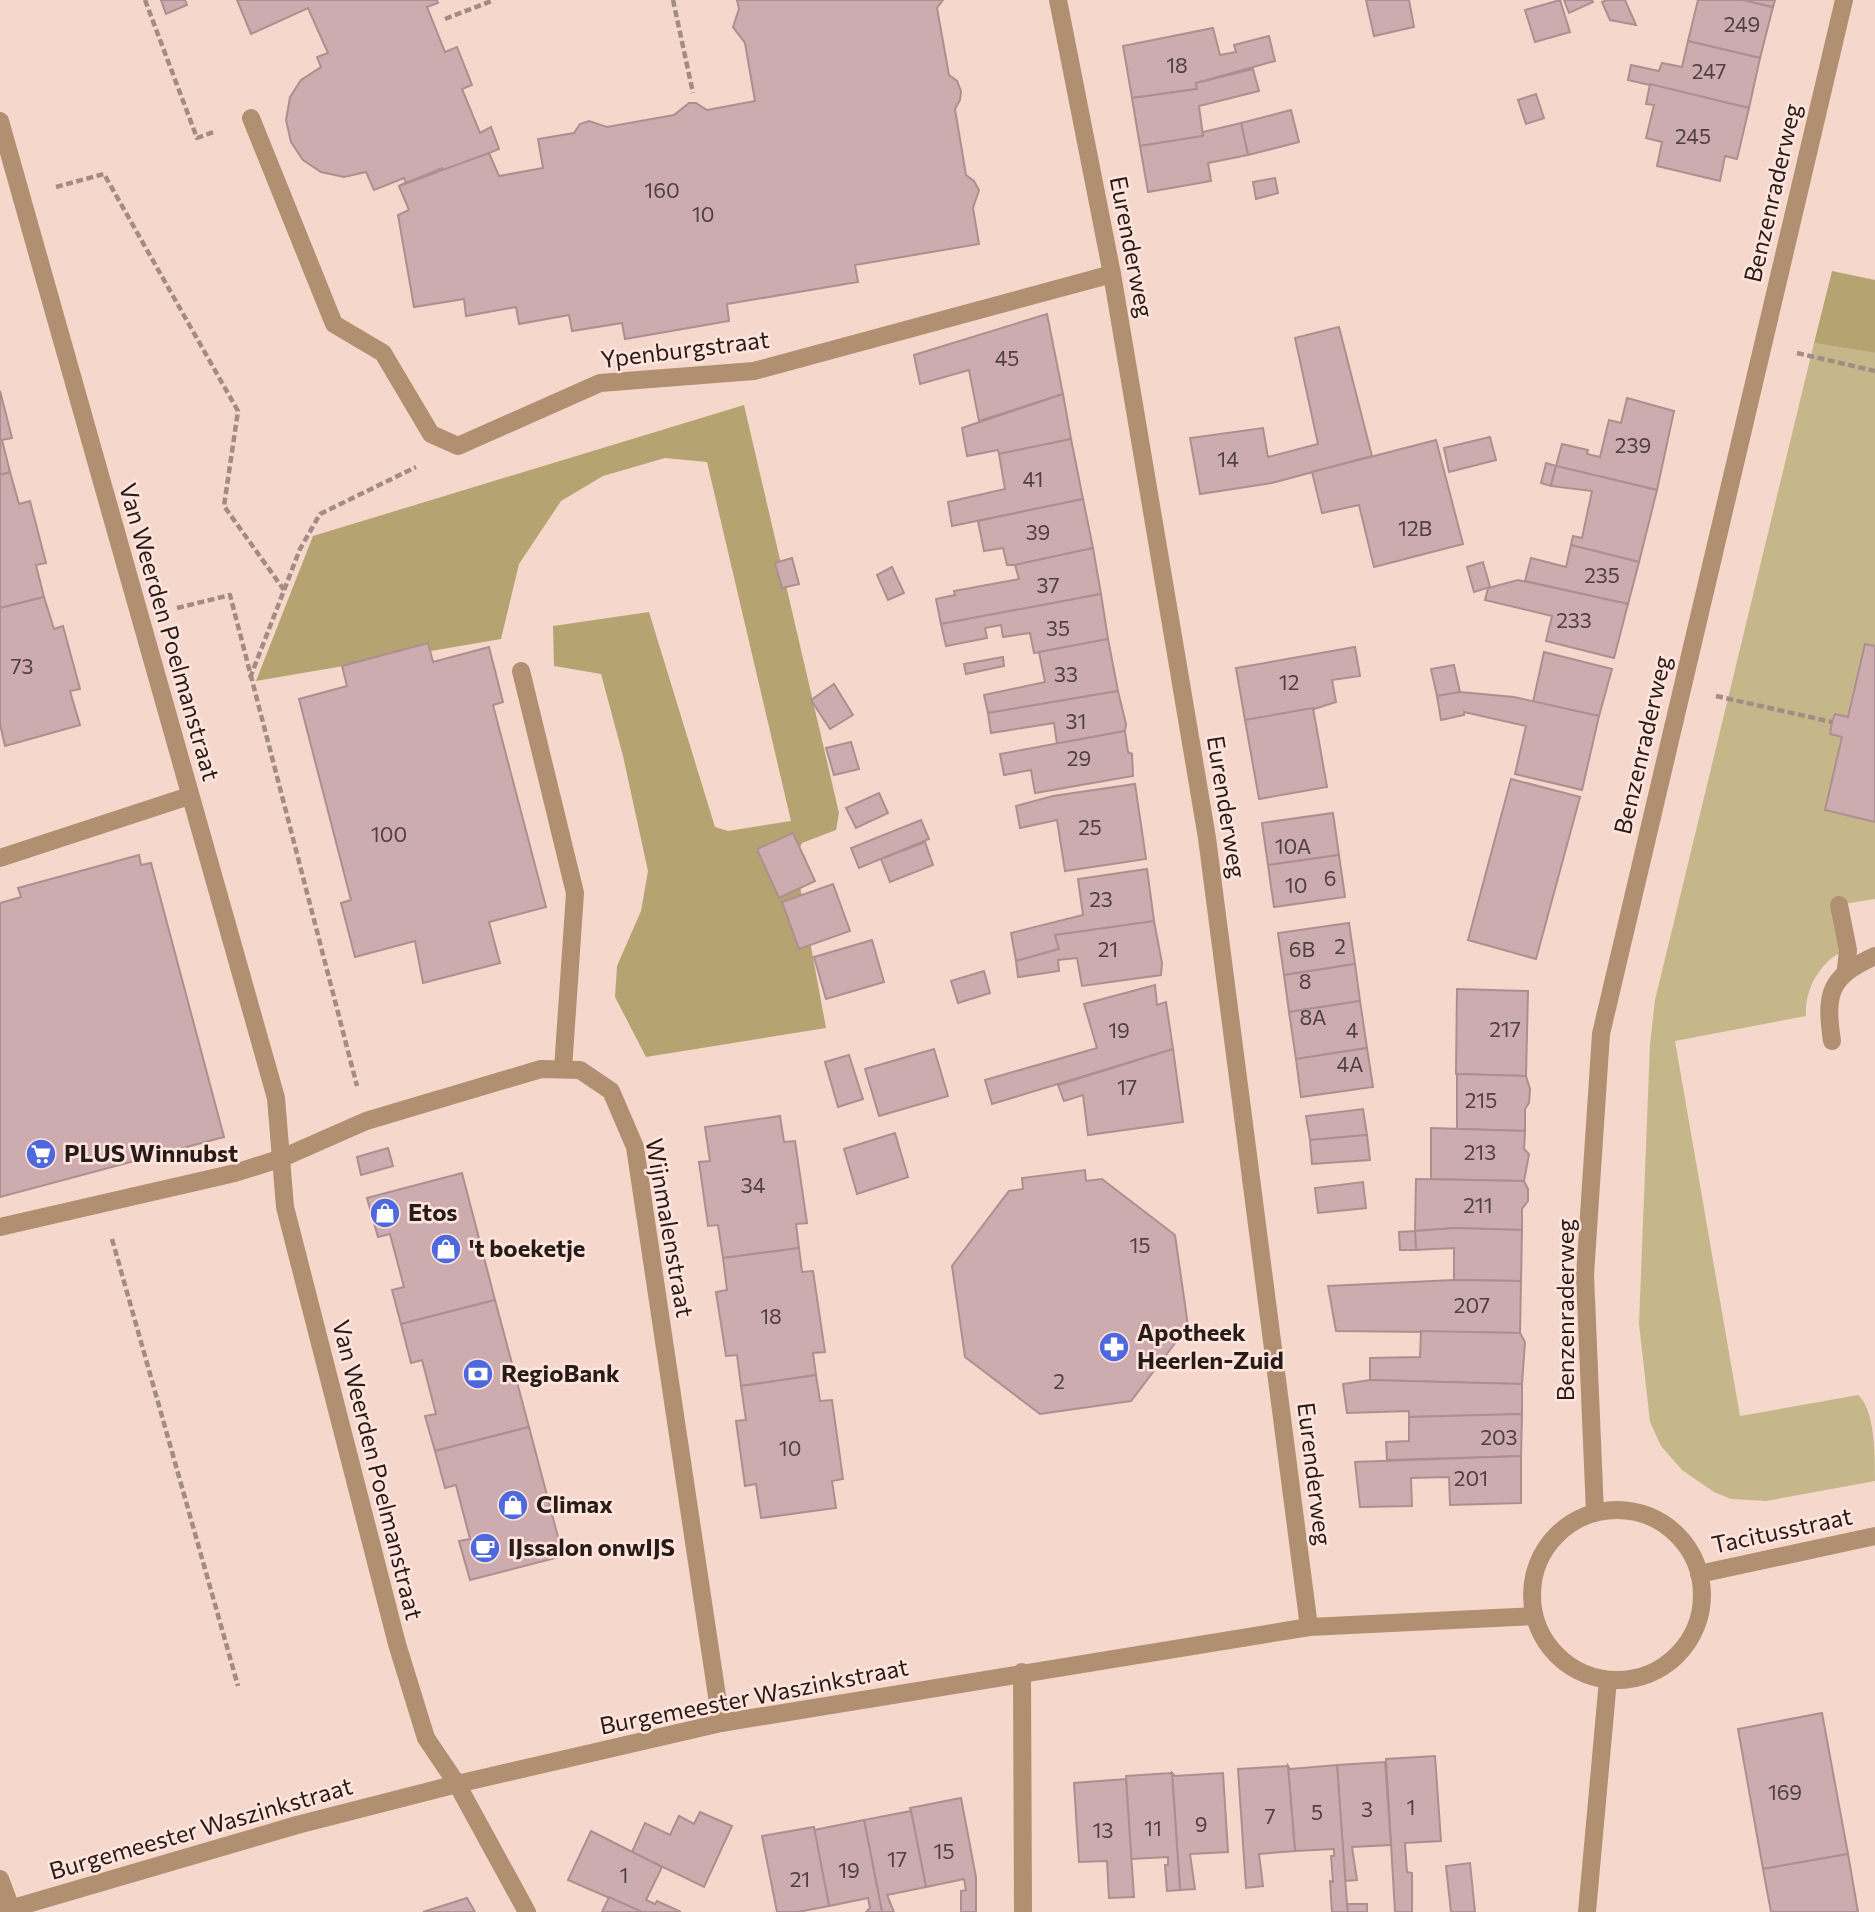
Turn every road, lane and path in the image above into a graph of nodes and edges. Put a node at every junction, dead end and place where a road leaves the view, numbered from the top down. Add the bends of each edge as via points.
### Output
1 (145, 0) edge
2 (494, 0) edge
3 (673, 0) edge
4 (1058, 0) edge
5 (1844, 0) edge
6 (445, 19) dead end
7 (693, 93) dead end
8 (251, 118) joint
9 (0, 121) edge
10 (21, 196) junction
11 (1112, 274) junction
12 (1762, 345) junction
13 (1875, 371) edge
14 (458, 446) junction
15 (284, 590) junction
16 (139, 618) junction
17 (521, 671) dead end
18 (250, 680) junction
19 (1681, 689) junction
20 (1832, 722) dead end
21 (189, 796) junction
22 (0, 858) edge
23 (1839, 905) dead end
24 (1875, 956) edge
25 (1846, 969) junction
26 (1832, 1041) dead end
27 (563, 1069) junction
28 (366, 1121) junction
29 (282, 1158) junction
30 (102, 1201) junction
31 (0, 1227) edge
32 (1595, 1513) junction
33 (1875, 1536) edge
34 (1699, 1574) junction
35 (1534, 1616) junction
36 (1309, 1627) junction
37 (1022, 1672) junction
38 (1608, 1680) junction
39 (238, 1686) dead end
40 (721, 1723) junction
41 (457, 1784) junction
42 (0, 1879) edge
43 (6, 1910) edge
44 (527, 1912) edge
45 (1023, 1912) edge
46 (1587, 1912) edge

1 - 8 path via 197,138
2 - 6 path
3 - 7 path
4 - 11 street, Eurenderweg
5 - 12 street, Benzenraderweg
8 - 14 street via 334,324 383,353 431,434
9 - 10 street, Van Weerden Poelmanstraat
10 - 15 path via 104,174 238,411 224,506
10 - 16 street, Van Weerden Poelmanstraat
11 - 14 street, Ypenburgstraat via 754,371 600,383
11 - 36 street, Eurenderweg via 1207,838
12 - 13 path
12 - 19 street, Benzenraderweg
14 - 15 path via 320,514
15 - 18 path
16 - 18 path via 230,595
16 - 21 street, Van Weerden Poelmanstraat
17 - 27 street via 575,892
18 - 28 path
19 - 20 path
19 - 32 street, Benzenraderweg via 1601,1034 1585,1275
21 - 22 street
21 - 29 street, Van Weerden Poelmanstraat via 276,1098
23 - 25 street via 1848,950
24 - 25 street
25 - 26 street via 1827,1003
27 - 28 street, Wijnmalenstraat via 541,1069
27 - 40 street, Wijnmalenstraat via 580,1070 611,1091 635,1147
28 - 29 street, Wijnmalenstraat
29 - 30 street via 165,1192
29 - 41 street, Van Weerden Poelmanstraat via 285,1208 397,1644 426,1738
30 - 31 street
30 - 39 path
32 - 34 street via 1633,1511 1668,1527 1692,1556
32 - 35 street via 1574,1521 1544,1552 1531,1594
33 - 34 street, Tacitusstraat
34 - 38 street via 1700,1611 1686,1645 1652,1673
35 - 36 street, Burgemeester Waszinkstraat
35 - 38 street via 1544,1640 1561,1659 1583,1673
36 - 37 street, Burgemeester Waszinkstraat
37 - 40 street, Burgemeester Waszinkstraat
37 - 45 street
38 - 46 street
40 - 41 street, Burgemeester Waszinkstraat
41 - 43 street, Burgemeester Waszinkstraat via 297,1825
41 - 44 street, Van Weerden Poelmanstraat
42 - 43 street

